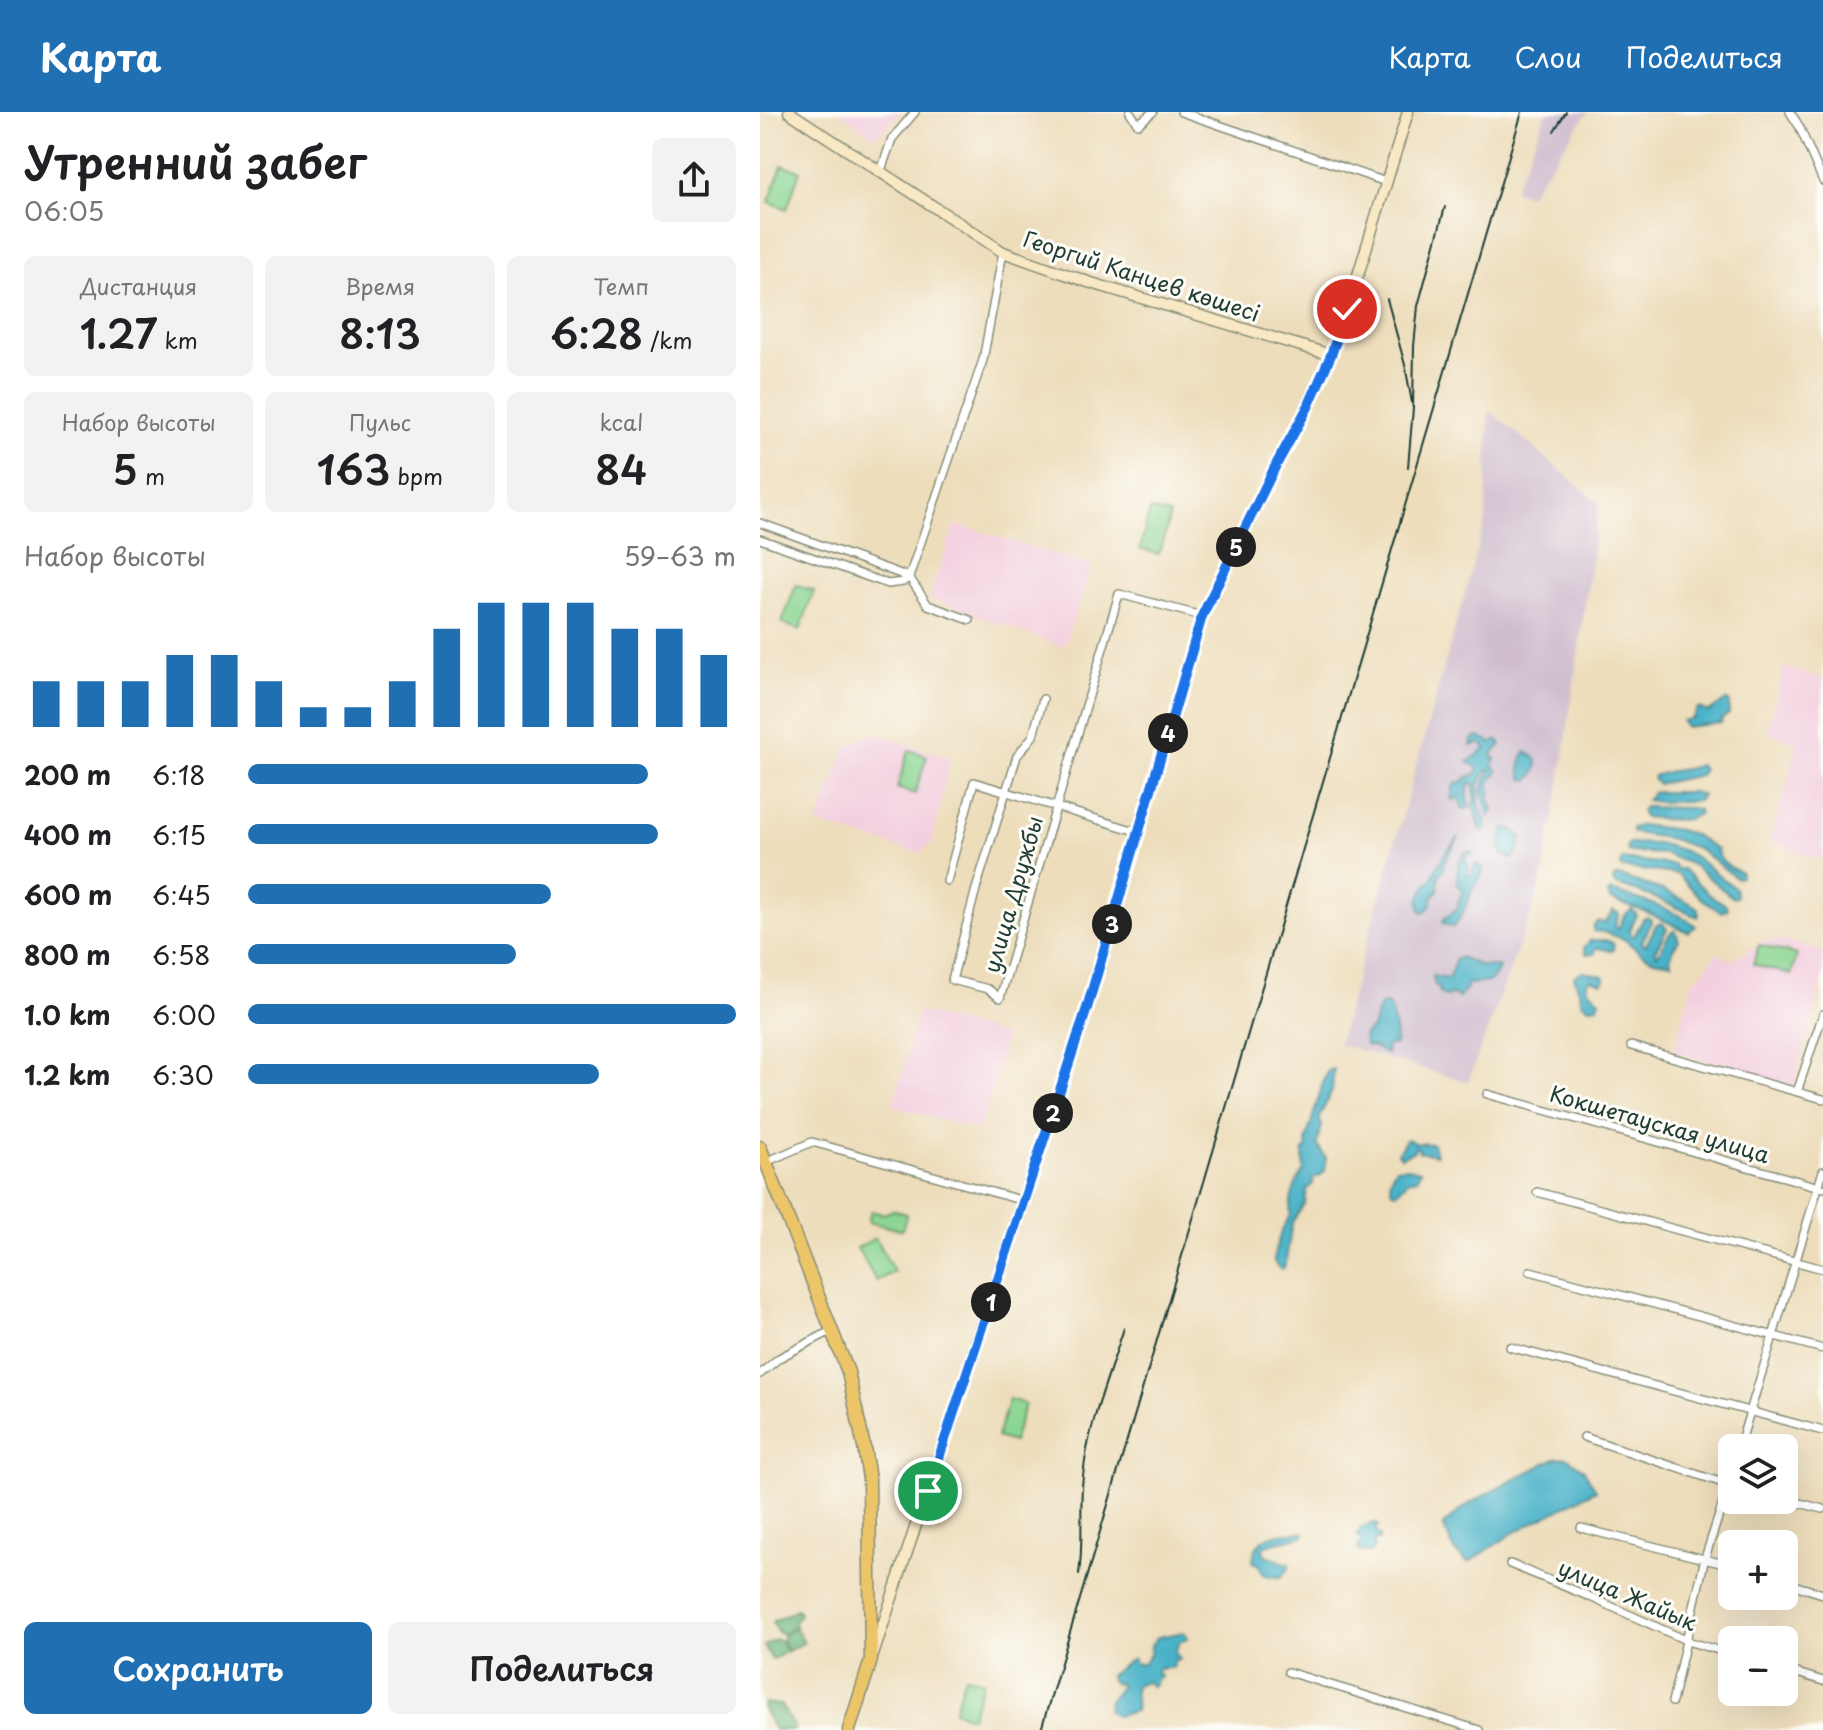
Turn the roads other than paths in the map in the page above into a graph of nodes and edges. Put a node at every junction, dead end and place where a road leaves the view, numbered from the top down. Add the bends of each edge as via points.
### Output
1 (789, 112) edge
2 (915, 112) edge
3 (1130, 112) edge
4 (1153, 112) edge
5 (1181, 112) edge
6 (1408, 112) edge
7 (1790, 112) edge
8 (880, 173) junction
9 (1823, 181) edge
10 (1386, 182) junction
11 (1003, 252) junction
12 (1331, 355) junction
13 (760, 523) edge
14 (760, 539) edge
15 (909, 577) junction
16 (1202, 616) junction
17 (970, 620) dead end
18 (1043, 699) dead end
19 (1006, 793) junction
20 (1056, 807) junction
21 (1139, 832) junction
22 (947, 881) dead end
23 (1823, 1014) edge
24 (1821, 1028) edge
25 (1631, 1046) dead end
26 (1797, 1092) junction
27 (1487, 1094) dead end
28 (1823, 1099) edge
29 (760, 1147) edge
30 (766, 1162) junction
31 (1823, 1171) edge
32 (1821, 1187) edge
33 (1537, 1192) dead end
34 (1024, 1201) junction
35 (1797, 1262) junction
36 (1823, 1269) edge
37 (1530, 1271) dead end
38 (831, 1331) junction
39 (1773, 1336) junction
40 (1510, 1347) dead end
41 (1823, 1349) edge
42 (760, 1374) edge
43 (1749, 1412) junction
44 (1823, 1431) edge
45 (1743, 1434) edge
46 (1584, 1437) dead end
47 (1718, 1482) edge
48 (1798, 1503) edge
49 (1823, 1509) edge
50 (1721, 1514) edge
51 (1581, 1528) dead end
52 (1705, 1558) junction
53 (1718, 1562) edge
54 (1510, 1564) dead end
55 (1798, 1586) edge
56 (1823, 1594) edge
57 (1686, 1641) junction
58 (1718, 1650) edge
59 (871, 1660) junction
60 (1288, 1672) dead end
61 (1798, 1673) edge
62 (1823, 1681) edge
63 (1672, 1702) dead end
64 (849, 1730) edge
65 (1479, 1730) edge

1 - 8 main road, Георгий Канцев көшесі
2 - 8 street via 892,139
3 - 4 street via 1138,124
5 - 10 street
6 - 10 main road
7 - 9 street
8 - 11 main road, Георгий Канцев көшесі
10 - 12 main road
11 - 12 main road, Георгий Канцев көшесі
11 - 15 street via 983,360
12 - 16 main road
13 - 15 street
14 - 15 street via 888,584
15 - 17 street via 928,605
16 - 20 street, улица Дружбы via 1119,594
16 - 21 main road
18 - 19 street, улица Дружбы via 1033,736 1017,756
19 - 20 street
19 - 20 street, улица Дружбы via 952,980 988,989 1000,998
19 - 22 street via 974,782
20 - 21 street
21 - 34 main road
23 - 24 street
24 - 26 street
25 - 26 street
26 - 28 street
27 - 32 street, Кокшетауская улица
29 - 30 main road
30 - 34 street via 812,1142
30 - 38 main road
31 - 32 street
32 - 35 street
33 - 35 street
34 - 59 main road
35 - 36 street
35 - 39 street
37 - 39 street
38 - 42 street
38 - 59 main road via 848,1372 869,1479
39 - 41 street
39 - 43 street
40 - 43 street
43 - 44 street
43 - 45 street
46 - 47 street
48 - 49 street
50 - 52 street
51 - 52 street
52 - 53 street
52 - 57 street
54 - 57 street, улица Жайык
55 - 56 street
57 - 58 street, улица Жайык
57 - 63 street
59 - 64 main road
60 - 65 street
61 - 62 street

